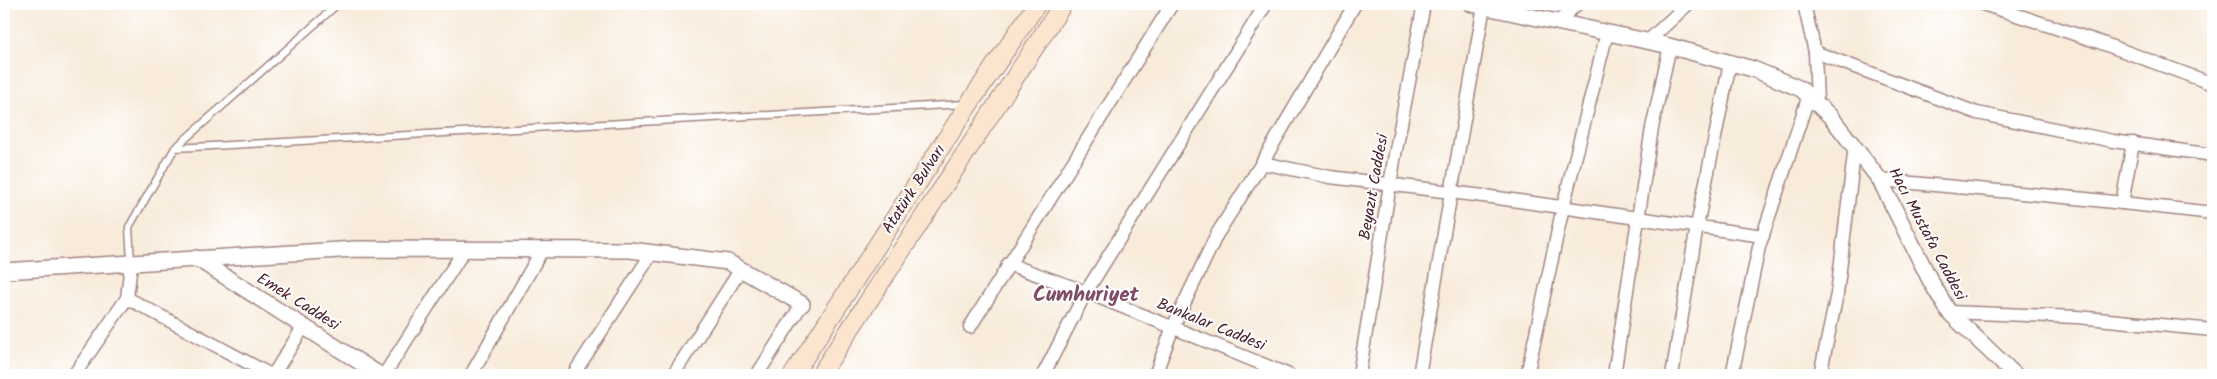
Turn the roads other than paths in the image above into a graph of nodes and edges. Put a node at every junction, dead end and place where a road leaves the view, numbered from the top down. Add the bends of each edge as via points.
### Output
1 (338, 4) edge
2 (1038, 4) edge
3 (1063, 4) edge
4 (1172, 4) edge
5 (1266, 4) edge
6 (1355, 4) edge
7 (1424, 4) edge
8 (1577, 4) edge
9 (1688, 4) edge
10 (1804, 4) edge
11 (1983, 4) edge
12 (1478, 5) edge
13 (1558, 22) junction
14 (1607, 33) junction
15 (1648, 42) junction
16 (1670, 46) junction
17 (1815, 52) junction
18 (1730, 63) junction
19 (2213, 84) edge
20 (1813, 99) junction
21 (969, 104) junction
22 (2132, 143) junction
23 (1855, 146) junction
24 (175, 148) junction
25 (2213, 155) edge
26 (1262, 163) junction
27 (1880, 180) junction
28 (1390, 184) junction
29 (1451, 192) junction
30 (2122, 203) junction
31 (1563, 207) junction
32 (2213, 214) edge
33 (1638, 218) junction
34 (1698, 226) junction
35 (1763, 236) junction
36 (465, 249) junction
37 (542, 250) junction
38 (652, 253) junction
39 (196, 258) junction
40 (131, 264) junction
41 (1008, 264) junction
42 (741, 269) junction
43 (4, 271) edge
44 (1086, 292) junction
45 (127, 298) junction
46 (802, 304) joint
47 (1949, 312) junction
48 (304, 326) junction
49 (970, 327) dead end
50 (1173, 327) junction
51 (2213, 330) edge
52 (74, 375) edge
53 (272, 375) edge
54 (380, 375) edge
55 (384, 375) edge
56 (471, 375) edge
57 (573, 375) edge
58 (673, 375) edge
59 (757, 375) edge
60 (793, 375) edge
61 (820, 375) edge
62 (1043, 375) edge
63 (1155, 375) edge
64 (1289, 375) edge
65 (1359, 375) edge
66 (1419, 375) edge
67 (1527, 375) edge
68 (1614, 375) edge
69 (1672, 375) edge
70 (1732, 375) edge
71 (1820, 375) edge
72 (2015, 375) edge

1 - 24 lane
2 - 21 main road, Atatürk Bulvarı
3 - 61 main road, Atatürk Bulvarı
4 - 41 street
5 - 44 street
6 - 26 street
7 - 28 street, Beyazıt Caddesi
8 - 13 street
9 - 15 street
10 - 17 street
11 - 19 street
12 - 13 street, Hacı Mustafa Caddesi
12 - 29 street
13 - 14 street, Hacı Mustafa Caddesi
14 - 15 street, Hacı Mustafa Caddesi
14 - 31 street
15 - 16 street, Hacı Mustafa Caddesi
16 - 18 street, Hacı Mustafa Caddesi
16 - 33 street via 1652,128
17 - 20 street
17 - 22 street via 1977,113
18 - 20 street, Hacı Mustafa Caddesi via 1800,88
18 - 34 street
20 - 23 street, Hacı Mustafa Caddesi
20 - 35 street
21 - 24 lane
21 - 60 main road, Atatürk Bulvarı
22 - 25 street
22 - 30 street
23 - 27 street, Hacı Mustafa Caddesi
23 - 71 street via 1837,294
24 - 40 lane via 129,227
26 - 28 street via 1330,177
26 - 50 street via 1217,234
27 - 30 street
27 - 47 street, Hacı Mustafa Caddesi
28 - 29 street
28 - 65 street, Beyazıt Caddesi
29 - 31 street
29 - 66 street
30 - 32 street
31 - 33 street
31 - 67 street
33 - 34 street
33 - 68 street
34 - 35 street
34 - 69 street
35 - 70 street
36 - 37 street
36 - 39 street via 356,249
36 - 55 street
37 - 38 street
37 - 56 street
38 - 42 street via 728,262
38 - 57 street
39 - 40 street
39 - 48 street, Emek Caddesi
40 - 43 street
40 - 45 street
41 - 44 street, Bankalar Caddesi
41 - 49 street
42 - 46 street
42 - 58 street
44 - 50 street, Bankalar Caddesi
44 - 62 street
45 - 52 street
45 - 53 street
46 - 59 street
47 - 51 street via 2077,318
47 - 72 street, Hacı Mustafa Caddesi
48 - 53 street
48 - 54 street, Emek Caddesi
50 - 63 street
50 - 64 street, Bankalar Caddesi

